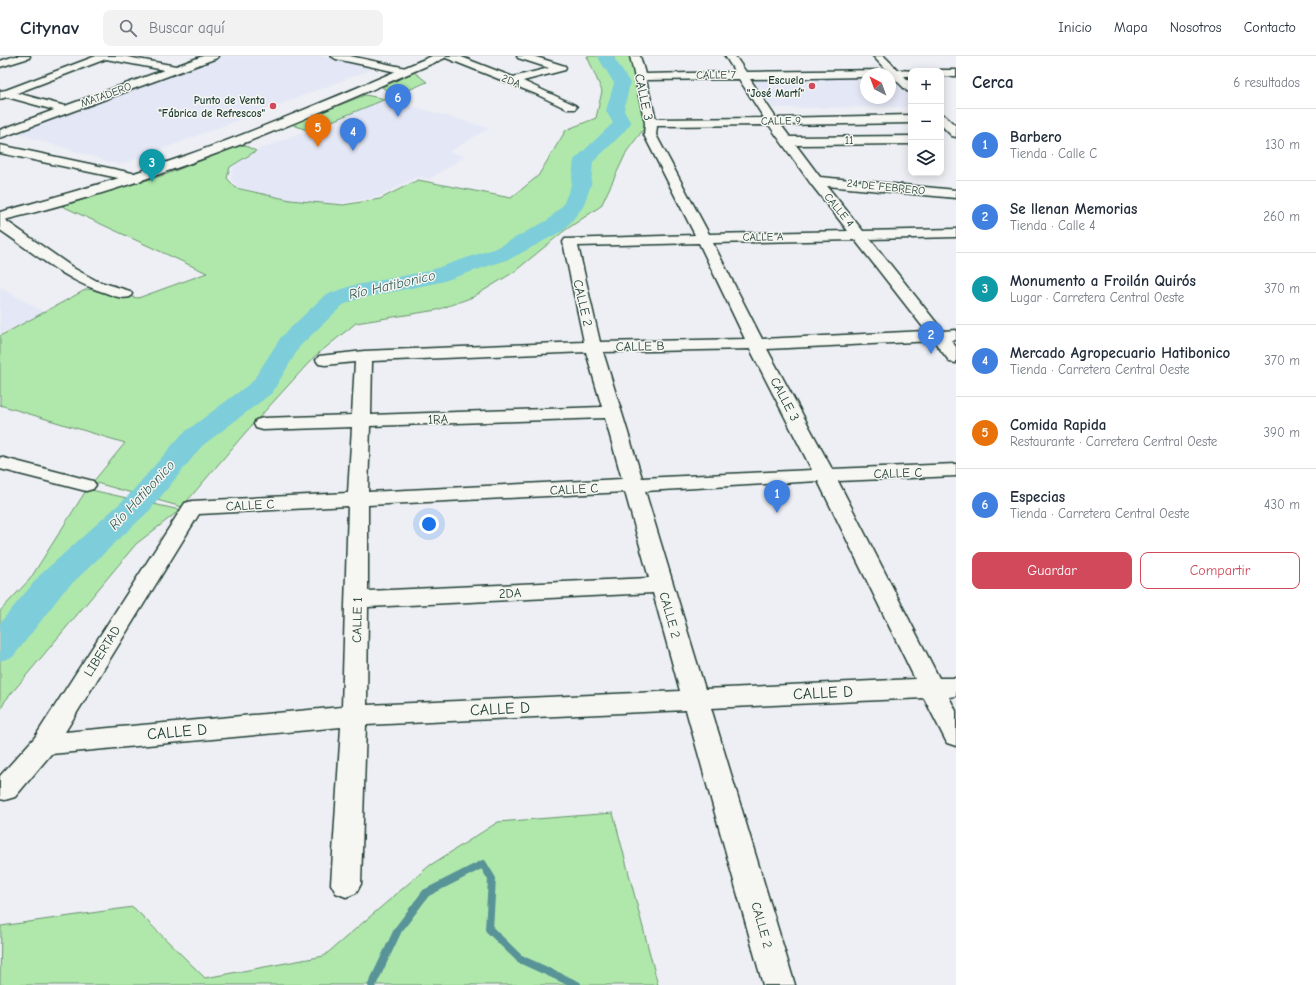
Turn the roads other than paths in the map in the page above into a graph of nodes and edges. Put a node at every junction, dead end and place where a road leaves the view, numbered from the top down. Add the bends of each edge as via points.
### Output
1 (25, 56) edge
2 (105, 56) edge
3 (212, 56) edge
4 (336, 56) edge
5 (425, 56) edge
6 (440, 56) edge
7 (450, 56) edge
8 (522, 56) edge
9 (635, 56) edge
10 (730, 56) edge
11 (878, 56) edge
12 (0, 64) edge
13 (890, 68) edge
14 (176, 69) junction
15 (400, 70) junction
16 (956, 72) edge
17 (908, 73) edge
18 (944, 73) edge
19 (860, 74) edge
20 (896, 74) joint
21 (742, 75) junction
22 (641, 77) junction
23 (511, 81) junction
24 (908, 85) edge
25 (2, 94) edge
26 (571, 107) dead end
27 (65, 110) junction
28 (908, 118) edge
29 (944, 118) edge
30 (956, 118) edge
31 (772, 121) junction
32 (651, 123) junction
33 (944, 123) edge
34 (0, 134) edge
35 (954, 138) edge
36 (908, 140) edge
37 (786, 141) junction
38 (0, 149) edge
39 (131, 176) junction
40 (816, 180) junction
41 (956, 194) edge
42 (0, 209) edge
43 (0, 216) edge
44 (0, 222) edge
45 (956, 233) edge
46 (860, 236) junction
47 (704, 239) junction
48 (570, 242) joint
49 (124, 294) dead end
50 (956, 335) edge
51 (939, 336) junction
52 (756, 344) junction
53 (593, 347) junction
54 (364, 356) junction
55 (956, 358) edge
56 (325, 360) dead end
57 (613, 412) junction
58 (362, 422) junction
59 (263, 424) dead end
60 (0, 463) edge
61 (956, 470) edge
62 (825, 475) junction
63 (86, 485) dead end
64 (633, 486) junction
65 (358, 499) junction
66 (192, 508) joint
67 (662, 585) junction
68 (358, 600) junction
69 (944, 687) edge
70 (695, 700) junction
71 (354, 716) junction
72 (956, 736) edge
73 (44, 744) junction
74 (5, 789) dead end
75 (346, 884) dead end
76 (779, 985) edge

1 - 12 street
2 - 14 street
2 - 25 street
3 - 14 street, MATADERO
4 - 15 street
5 - 15 main road
6 - 15 main road
7 - 23 street, 2DA
8 - 23 street via 563,69
9 - 22 street, CALLE 3
10 - 21 street, CALLE 4
11 - 13 street
14 - 27 street, MATADERO
15 - 39 main road via 273,123 197,149
16 - 18 street
17 - 20 street, CALLE 7
19 - 21 street, CALLE 7
20 - 24 street
21 - 22 street, CALLE 7
21 - 31 street, CALLE 4
22 - 32 street, CALLE 3
23 - 26 street, 2DA
25 - 27 street
27 - 34 street, MATADERO
28 - 31 street, CALLE 9
29 - 30 street
31 - 32 street, CALLE 9
31 - 37 street, CALLE 4
32 - 47 street, CALLE 3 via 650,136
33 - 35 street
36 - 37 street, 11
37 - 40 street, CALLE 4
38 - 39 main road
39 - 42 main road
39 - 43 main road via 60,201
40 - 41 street, 24 DE FEBRERO
40 - 46 street, CALLE 4
44 - 49 street via 70,272 92,284
45 - 46 street, CALLE A
46 - 47 street, CALLE A
46 - 51 street, CALLE 4
47 - 48 street, CALLE A
47 - 52 street, CALLE 3
48 - 53 street, CALLE 2
50 - 51 street, CALLE B
51 - 52 street, CALLE B
51 - 55 street, CALLE 4
52 - 53 street, CALLE B
52 - 62 street, CALLE 3
53 - 54 street, CALLE B
53 - 57 street, CALLE 2
54 - 56 street, CALLE B
54 - 58 street, CALLE 1
57 - 58 street, 1RA
57 - 64 street, CALLE 2
58 - 59 street, 1RA
58 - 65 street, CALLE 1
60 - 63 street
61 - 62 street, CALLE C
62 - 64 street, CALLE C
62 - 69 street, CALLE 3
64 - 65 street, CALLE C
64 - 67 street, CALLE 2
65 - 66 street, CALLE C
65 - 68 street, CALLE 1
66 - 73 street, LIBERTAD
67 - 68 street, 2DA
67 - 70 street, CALLE 2
68 - 71 street, CALLE 1
69 - 70 street, CALLE D
69 - 72 street, CALLE 3
70 - 71 street, CALLE D
70 - 76 street, CALLE 2
71 - 73 street, CALLE D
71 - 75 street, CALLE 1
73 - 74 street, LIBERTAD

